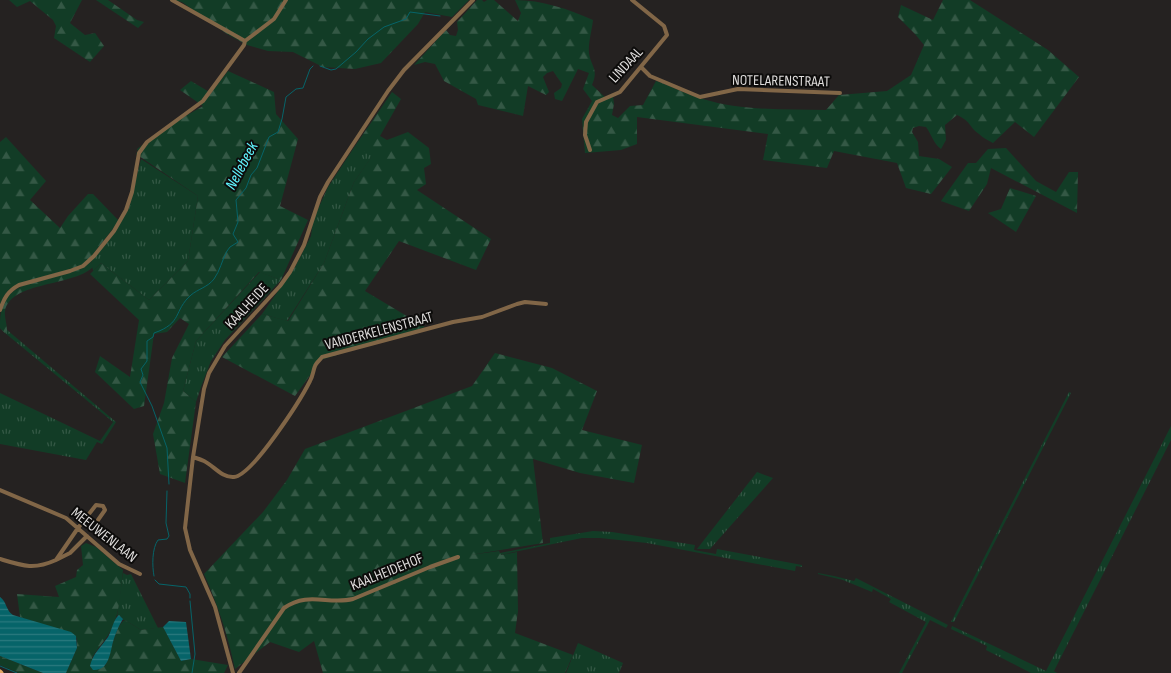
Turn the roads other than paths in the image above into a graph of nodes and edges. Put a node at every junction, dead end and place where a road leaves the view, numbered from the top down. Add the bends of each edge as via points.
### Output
1 (172, 0) edge
2 (286, 0) edge
3 (473, 0) edge
4 (632, 0) edge
5 (245, 41) junction
6 (641, 67) junction
7 (840, 93) dead end
8 (590, 150) dead end
9 (546, 304) dead end
10 (0, 310) edge
11 (193, 457) junction
12 (0, 490) edge
13 (98, 520) dead end
14 (78, 528) junction
15 (87, 536) junction
16 (458, 557) dead end
17 (0, 559) edge
18 (56, 560) junction
19 (140, 574) dead end
20 (233, 673) edge
21 (239, 673) edge

1 - 5 street
2 - 5 street via 274,18
3 - 11 street, KAALHEIDE via 404,70 388,91 328,182 290,272 217,359 204,388
4 - 6 street, LINDAAL via 666,31 666,38
5 - 10 street via 203,101 147,142 139,153 126,210 94,256 83,266 10,290
6 - 7 street, NOTELARENSTRAAT via 650,76 700,97 738,88
6 - 8 street, LINDAAL via 620,92 597,102 586,122 584,135
9 - 11 street, VANDERKELENSTRAAT via 525,302 482,317 322,357 281,427 245,472 228,476
11 - 20 street, KAALHEIDE via 185,519 187,539 215,607
12 - 14 street, MEEUWENLAAN via 56,513
13 - 14 street via 105,510 100,505 96,505
14 - 15 street, MEEUWENLAAN
14 - 18 street
15 - 18 street via 70,553
15 - 19 street, MEEUWENLAAN via 119,564
16 - 21 street, KAALHEIDEHOF via 346,601 304,599 291,603 284,608
17 - 18 street via 32,567

